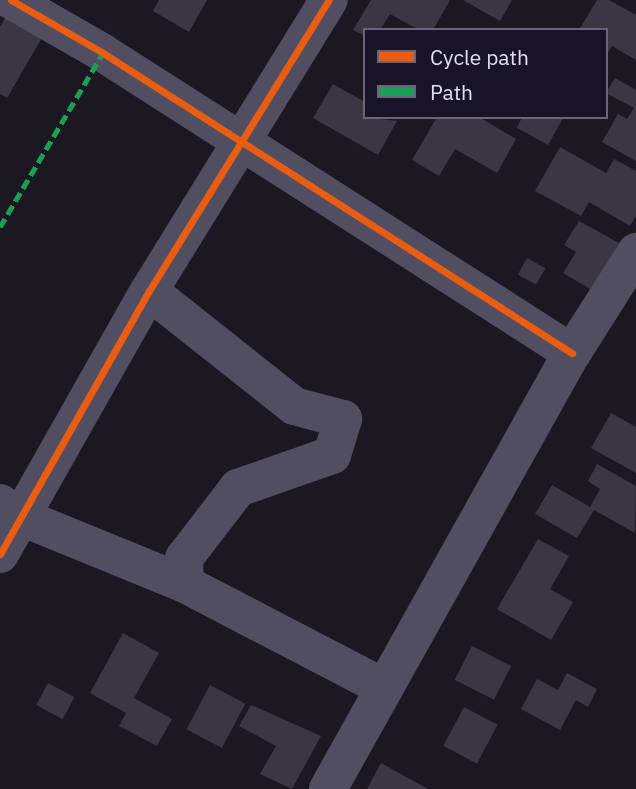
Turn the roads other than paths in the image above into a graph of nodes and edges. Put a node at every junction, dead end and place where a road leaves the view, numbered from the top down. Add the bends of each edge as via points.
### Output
1 (12, 0) edge
2 (328, 0) edge
3 (243, 142) junction
4 (636, 251) edge
5 (149, 291) junction
6 (572, 353) junction
7 (10, 510) edge
8 (0, 554) edge
9 (185, 584) junction
10 (384, 688) junction
11 (328, 789) edge

1 - 3 street
2 - 3 street
3 - 5 street
3 - 6 street
4 - 6 street
5 - 7 street
5 - 9 street via 294,406 343,419 332,454 238,488 184,558
6 - 10 street
7 - 8 street
7 - 9 street
9 - 10 street
10 - 11 street

